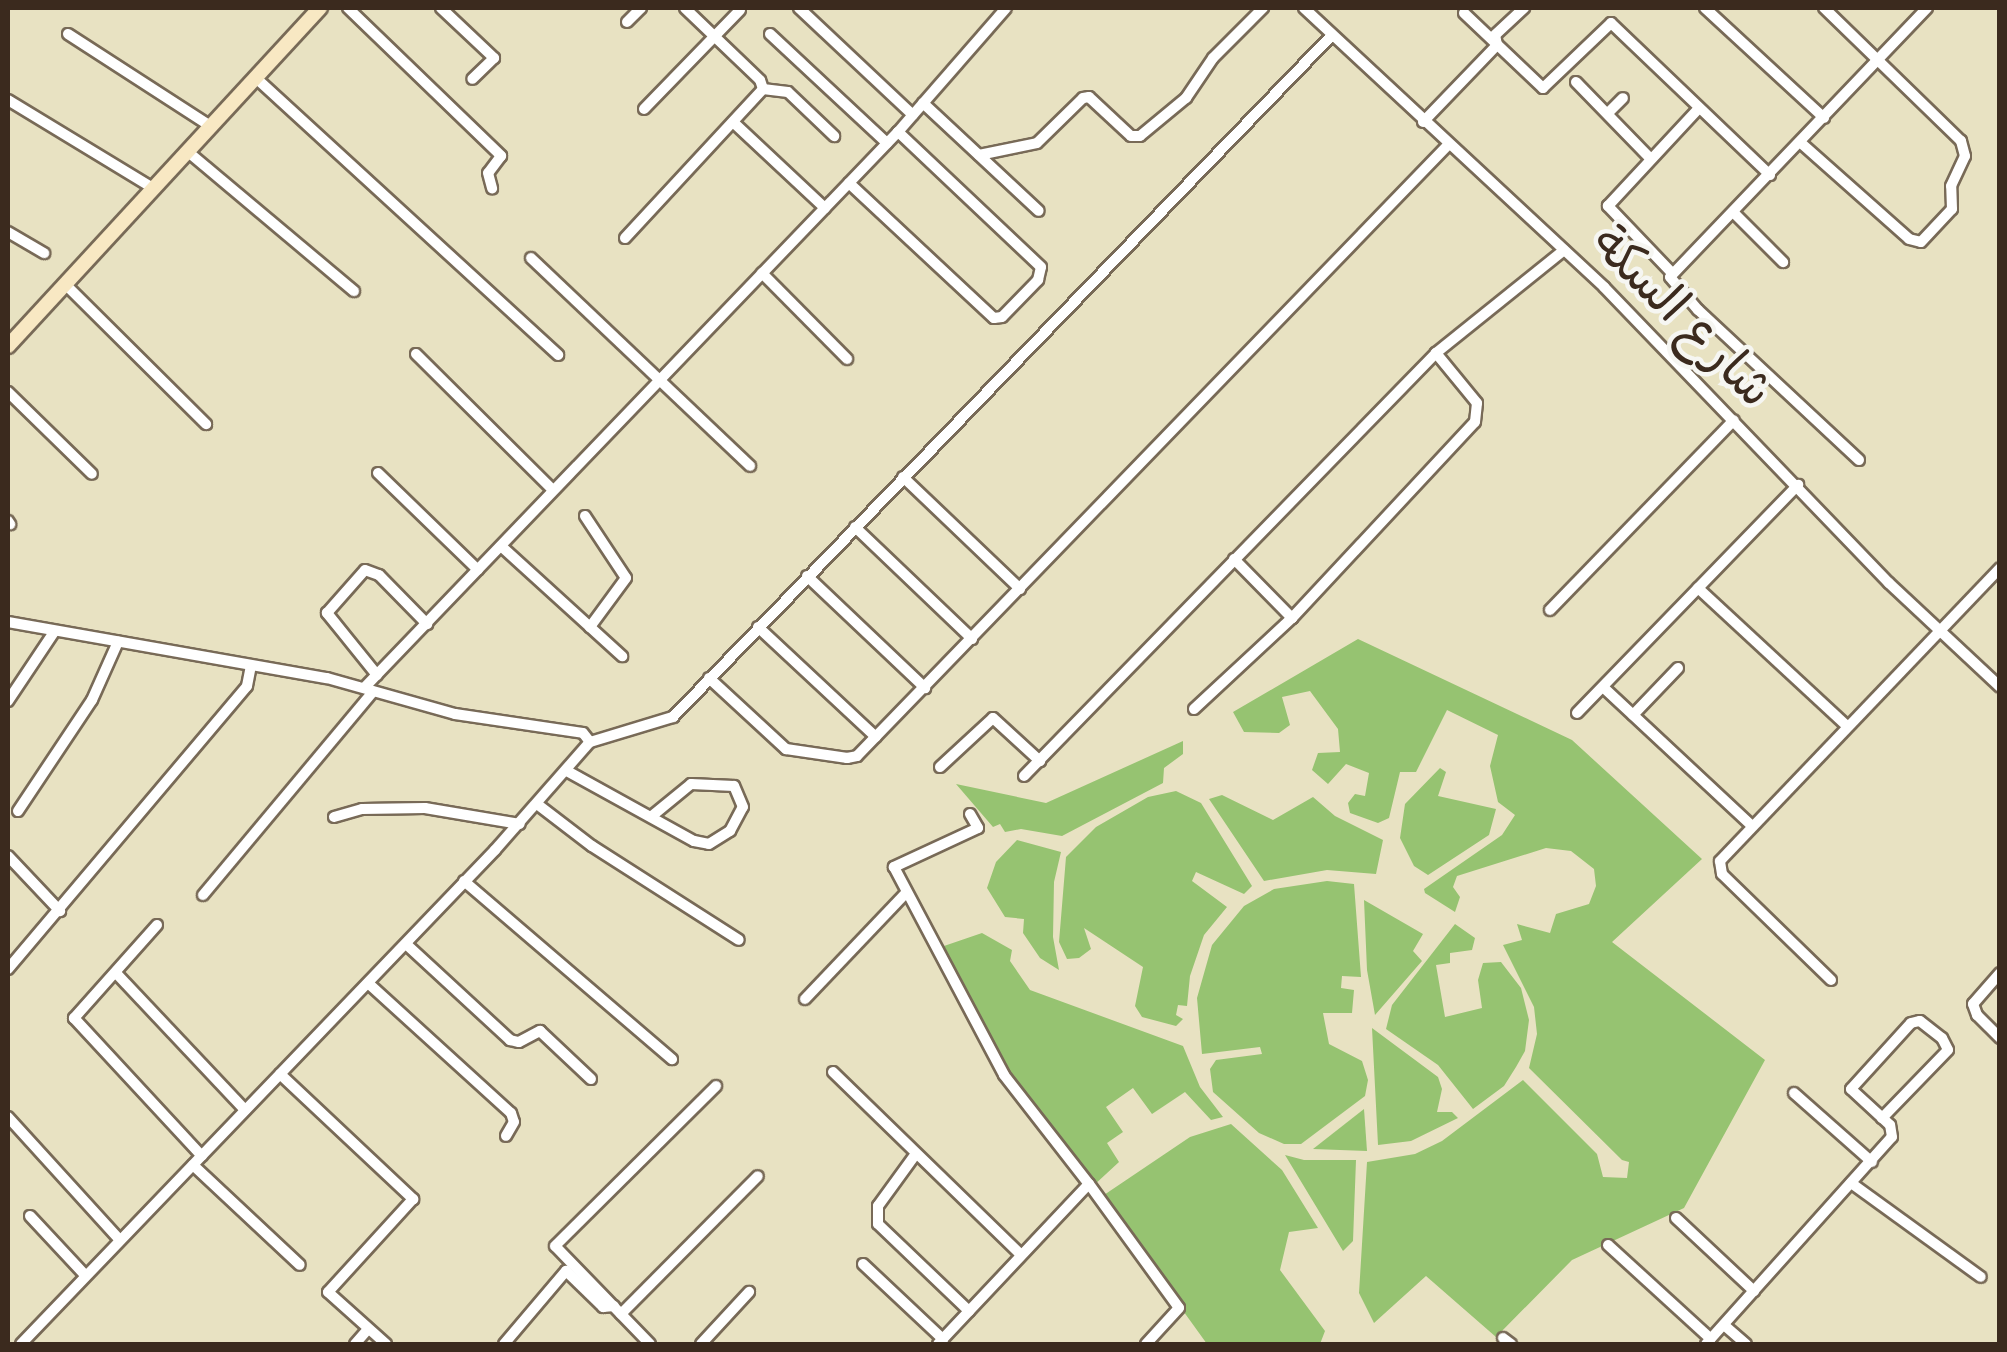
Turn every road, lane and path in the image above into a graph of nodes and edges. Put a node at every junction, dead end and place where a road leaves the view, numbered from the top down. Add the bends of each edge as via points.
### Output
1 (320, 8) edge
2 (348, 8) edge
3 (441, 8) edge
4 (642, 8) edge
5 (685, 8) edge
6 (800, 8) edge
7 (1263, 8) edge
8 (1304, 8) edge
9 (1524, 8) edge
10 (1706, 8) edge
11 (1824, 8) edge
12 (1927, 8) edge
13 (740, 10) dead end
14 (999, 10) edge
15 (1464, 13) dead end
16 (627, 22) dead end
17 (68, 34) dead end
18 (770, 34) dead end
19 (1331, 36) junction
20 (714, 37) junction
21 (1497, 45) junction
22 (1879, 59) junction
23 (256, 78) junction
24 (472, 80) dead end
25 (1576, 82) dead end
26 (763, 89) junction
27 (1622, 98) dead end
28 (8, 100) edge
29 (923, 103) junction
30 (1699, 108) junction
31 (644, 109) dead end
32 (1608, 113) junction
33 (913, 114) junction
34 (1824, 118) junction
35 (1426, 119) junction
36 (733, 122) junction
37 (210, 126) junction
38 (898, 132) junction
39 (834, 136) dead end
40 (888, 142) junction
41 (1801, 143) junction
42 (1448, 145) junction
43 (187, 151) junction
44 (978, 155) junction
45 (1651, 159) junction
46 (1770, 175) junction
47 (849, 183) junction
48 (153, 188) junction
49 (492, 188) dead end
50 (825, 208) junction
51 (1039, 211) dead end
52 (1734, 212) junction
53 (8, 232) edge
54 (625, 238) dead end
55 (1564, 250) junction
56 (44, 253) dead end
57 (531, 258) dead end
58 (1784, 262) dead end
59 (762, 273) junction
60 (1672, 273) junction
61 (65, 284) junction
62 (354, 292) dead end
63 (8, 346) edge
64 (1436, 353) junction
65 (416, 354) dead end
66 (558, 356) dead end
67 (847, 359) dead end
68 (658, 380) junction
69 (8, 392) edge
70 (1734, 420) junction
71 (206, 424) dead end
72 (1859, 460) dead end
73 (750, 466) dead end
74 (378, 473) dead end
75 (92, 474) dead end
76 (903, 477) junction
77 (1798, 485) junction
78 (553, 490) junction
79 (585, 516) dead end
80 (855, 527) junction
81 (501, 546) junction
82 (1234, 559) junction
83 (2000, 568) edge
84 (478, 570) junction
85 (807, 576) junction
86 (1698, 588) junction
87 (1020, 589) junction
88 (1550, 610) dead end
89 (1292, 618) junction
90 (8, 622) edge
91 (427, 624) junction
92 (590, 627) junction
93 (758, 627) junction
94 (1940, 631) junction
95 (54, 632) junction
96 (972, 639) junction
97 (118, 642) junction
98 (622, 656) dead end
99 (251, 666) junction
100 (1678, 668) dead end
101 (378, 675) junction
102 (709, 678) junction
103 (1603, 686) junction
104 (2000, 687) edge
105 (925, 688) junction
106 (369, 690) junction
107 (8, 701) edge
108 (1194, 709) dead end
109 (1577, 714) dead end
110 (1633, 715) junction
111 (1847, 726) junction
112 (876, 737) junction
113 (590, 742) junction
114 (1040, 761) junction
115 (940, 767) dead end
116 (568, 771) junction
117 (1024, 776) dead end
118 (537, 804) junction
119 (18, 811) dead end
120 (970, 814) dead end
121 (652, 816) junction
122 (334, 817) dead end
123 (520, 824) junction
124 (1752, 826) junction
125 (8, 856) edge
126 (464, 880) junction
127 (906, 894) junction
128 (203, 896) dead end
129 (60, 911) junction
130 (157, 925) dead end
131 (739, 940) dead end
132 (406, 944) junction
133 (8, 969) edge
134 (2000, 972) edge
135 (116, 973) junction
136 (1831, 980) dead end
137 (368, 983) junction
138 (806, 999) dead end
139 (2000, 1038) edge
140 (672, 1059) dead end
141 (834, 1072) dead end
142 (280, 1074) junction
143 (591, 1079) dead end
144 (716, 1086) dead end
145 (1794, 1094) dead end
146 (246, 1110) junction
147 (8, 1117) edge
148 (1882, 1118) junction
149 (506, 1136) dead end
150 (916, 1155) junction
151 (197, 1160) junction
152 (1872, 1162) junction
153 (758, 1176) dead end
154 (1850, 1183) junction
155 (1090, 1184) junction
156 (30, 1216) dead end
157 (1676, 1218) dead end
158 (120, 1240) junction
159 (1608, 1244) dead end
160 (1021, 1255) junction
161 (863, 1264) dead end
162 (300, 1265) dead end
163 (84, 1275) junction
164 (1981, 1277) dead end
165 (1754, 1291) junction
166 (749, 1292) dead end
167 (617, 1310) junction
168 (969, 1311) junction
169 (1724, 1324) junction
170 (368, 1329) junction
171 (941, 1342) edge
172 (1708, 1342) edge
173 (20, 1344) edge
174 (355, 1344) edge
175 (386, 1344) edge
176 (504, 1344) edge
177 (650, 1344) edge
178 (701, 1344) edge
179 (1146, 1344) edge
180 (1746, 1344) edge

1 - 23 main road
2 - 49 street via 501,156 488,173
3 - 24 street via 494,58
4 - 16 street
5 - 20 street
6 - 33 street
7 - 44 street via 1213,58 1186,98 1140,136 1131,136 1089,97 1038,143
8 - 19 street, شارع السكة
9 - 21 street via 1495,35
10 - 34 street
11 - 22 street
12 - 22 street
13 - 20 street
14 - 29 street
15 - 21 street
17 - 37 street
18 - 40 street
19 - 35 street, شارع السكة
19 - 76 street
20 - 26 street
20 - 31 street
21 - 30 street via 1543,88 1611,23
21 - 35 street
22 - 34 street
22 - 41 street via 1964,148 1951,186 1952,209 1926,238 1909,240
23 - 37 main road
23 - 66 street
25 - 32 street
26 - 36 street
26 - 39 street via 788,92
27 - 32 street
28 - 48 street
29 - 33 street
29 - 44 street
30 - 45 street
30 - 46 street
32 - 45 street
33 - 38 street
34 - 41 street
35 - 42 street, شارع السكة
36 - 50 street
36 - 54 street
37 - 43 main road
38 - 40 street
38 - 47 street via 1041,267 1038,280 994,318
40 - 47 street
41 - 46 street
42 - 55 street, شارع السكة
42 - 87 street
43 - 48 main road
43 - 62 street
44 - 51 street
45 - 60 street via 1608,206
46 - 52 street
47 - 50 street
48 - 61 main road
50 - 59 street
52 - 58 street
52 - 60 street
53 - 56 street
55 - 64 street
55 - 70 street, شارع السكة
57 - 68 street
59 - 67 street
59 - 68 street
60 - 72 street via 1670,282
61 - 63 main road
61 - 71 street
64 - 82 street
64 - 89 street via 1477,404 1479,416
65 - 78 street
68 - 73 street
68 - 78 street
69 - 75 street
70 - 77 street, شارع السكة
70 - 88 street
74 - 84 street
76 - 80 street
76 - 87 street
77 - 86 street
77 - 94 street, شارع السكة
78 - 81 street
79 - 92 street via 626,578
80 - 85 street
80 - 96 street
81 - 84 street
81 - 92 street
82 - 89 street
82 - 114 street
83 - 94 street
84 - 91 street
85 - 93 street
85 - 105 street
86 - 103 street
86 - 111 street
87 - 96 street
89 - 108 street
90 - 95 street
91 - 101 street
91 - 101 street via 379,575 365,570 326,613
92 - 98 street
93 - 102 street
93 - 112 street
94 - 104 street, شارع السكة
94 - 111 street
95 - 97 street
95 - 107 street
96 - 105 street
97 - 99 street
97 - 119 street via 79,721
99 - 106 street
99 - 129 street via 247,686
100 - 110 street
101 - 106 street
102 - 112 street via 786,749 852,758
102 - 113 street via 673,717
103 - 109 street
103 - 110 street
105 - 112 street
106 - 113 street via 455,714 583,733
106 - 128 street
110 - 124 street
111 - 124 street
113 - 116 street
114 - 115 street via 993,718
114 - 117 street
116 - 118 street
116 - 121 street
118 - 123 street
118 - 131 street
120 - 127 street via 978,828 894,867
121 - 121 street via 708,844 730,831 743,807 734,786 692,784
122 - 123 street via 362,808 425,808
123 - 126 street
124 - 136 street via 1720,861 1722,874
125 - 129 street
126 - 132 street
126 - 140 street
127 - 138 street
127 - 155 street via 1004,1076
129 - 133 street
130 - 135 street
132 - 137 street
132 - 143 street via 510,1040 540,1031
134 - 139 street via 1973,1004
135 - 146 street
135 - 151 street via 74,1018
137 - 142 street
137 - 149 street via 511,1113
141 - 150 street
142 - 146 street
142 - 170 street via 412,1199 328,1292
144 - 167 street via 554,1246
145 - 152 street
146 - 151 street
147 - 158 street
148 - 148 street via 1948,1050 1920,1021 1852,1087
148 - 152 street via 1893,1134
150 - 160 street
150 - 168 street via 878,1206 878,1224
151 - 158 street
151 - 162 street
152 - 154 street
153 - 167 street
154 - 164 street
154 - 165 street
155 - 160 street
155 - 179 street via 1178,1308
156 - 163 street
157 - 165 street
158 - 163 street
159 - 172 street
160 - 168 street
161 - 171 street
163 - 173 street
165 - 169 street
166 - 178 street
167 - 176 street via 603,1307 566,1271
167 - 177 street
168 - 171 street
169 - 172 street
169 - 180 street
170 - 174 street
170 - 175 street

